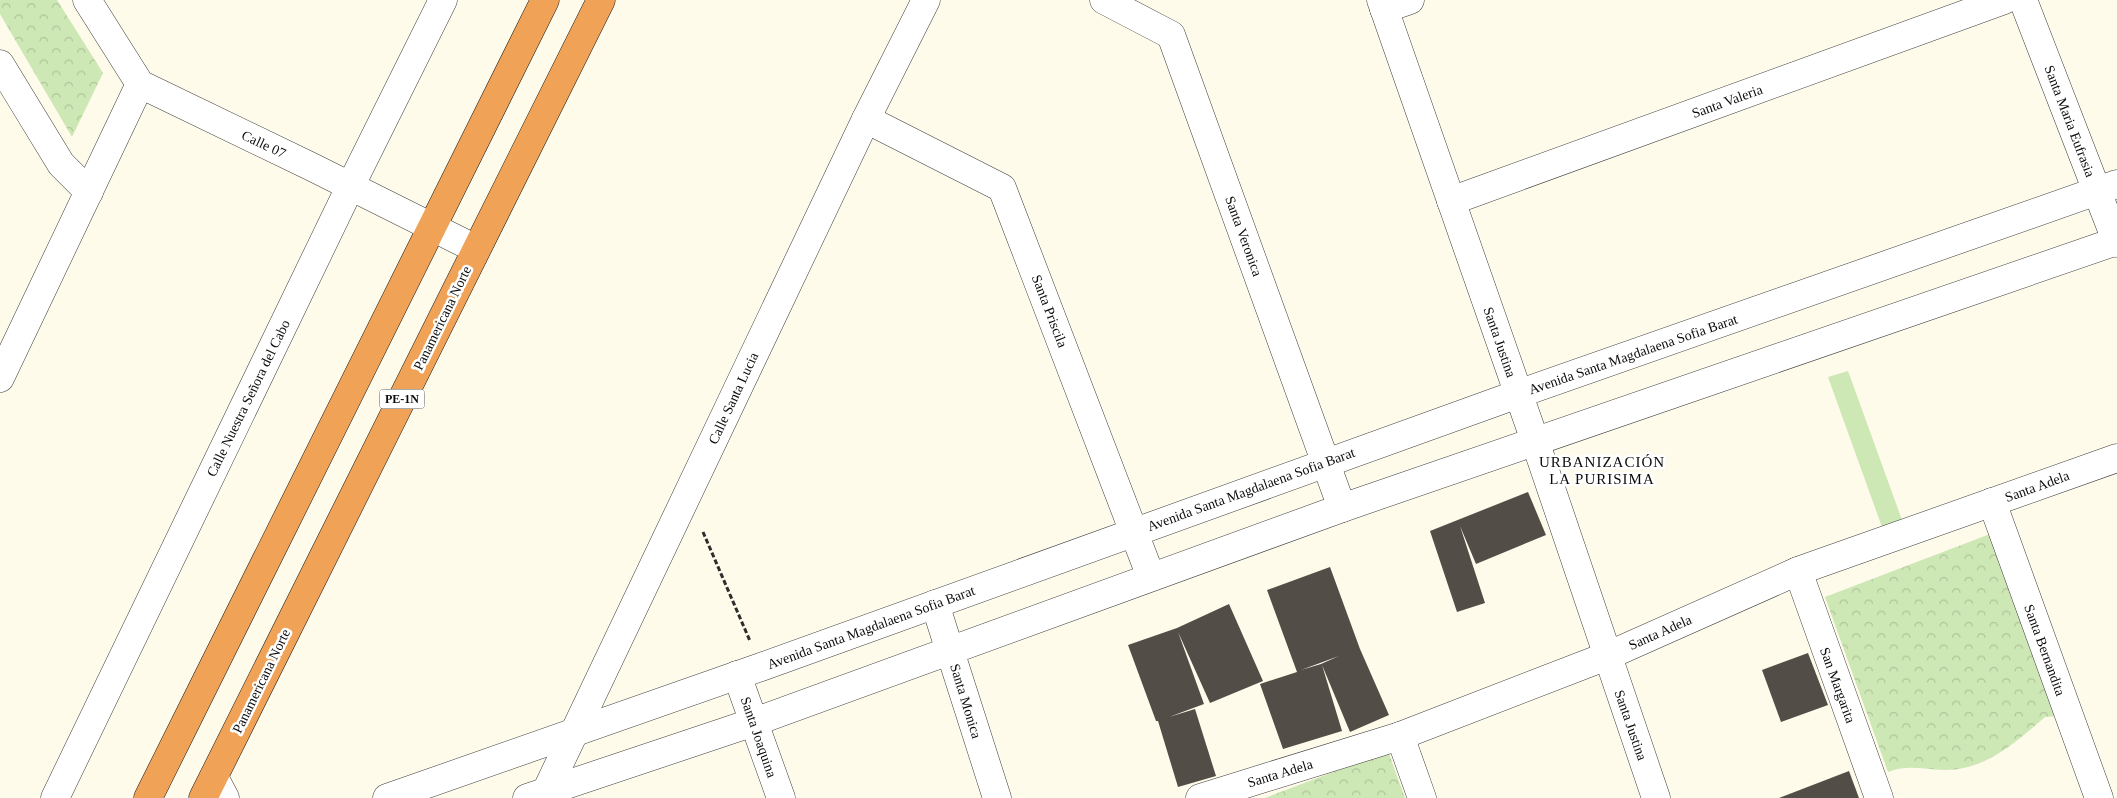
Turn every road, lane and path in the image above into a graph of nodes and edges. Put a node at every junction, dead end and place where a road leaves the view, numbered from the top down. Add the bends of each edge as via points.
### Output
1 (86, 0) edge
2 (443, 0) edge
3 (545, 0) edge
4 (601, 0) edge
5 (926, 0) edge
6 (1104, 0) edge
7 (1410, 0) edge
8 (2004, 0) edge
9 (2023, 0) edge
10 (1382, 5) edge
11 (0, 64) edge
12 (140, 84) junction
13 (866, 119) junction
14 (350, 187) junction
15 (2107, 187) edge
16 (89, 192) junction
17 (1451, 201) junction
18 (432, 227) junction
19 (2117, 242) edge
20 (476, 249) junction
21 (0, 378) edge
22 (1518, 394) junction
23 (1535, 441) junction
24 (2117, 458) edge
25 (1326, 462) junction
26 (687, 495) junction
27 (1992, 502) junction
28 (1342, 508) junction
29 (1134, 531) junction
30 (1798, 571) junction
31 (1151, 577) junction
32 (935, 604) junction
33 (950, 649) junction
34 (1606, 656) junction
35 (749, 671) junction
36 (754, 722) junction
37 (573, 733) junction
38 (1400, 736) junction
39 (214, 791) edge
40 (538, 796) edge
41 (1210, 796) edge
42 (55, 798) edge
43 (148, 798) edge
44 (387, 798) edge
45 (781, 798) edge
46 (997, 798) edge
47 (1422, 798) edge
48 (1656, 798) edge
49 (1879, 798) edge
50 (2099, 798) edge

1 - 12 street
2 - 14 street, Calle Nuestra Señora del Cabo
3 - 18 highway
4 - 20 highway, Panamericana Norte / PE-1N
5 - 13 street, Calle Santa Lucia
6 - 25 street, Santa Veronica via 1171,35
7 - 10 street
8 - 17 street, Santa Valeria
9 - 15 street, Santa Maria Eufrasia
10 - 17 street, Santa Justina
11 - 16 street via 61,164
12 - 14 street, Calle 07
12 - 16 street
13 - 26 street, Calle Santa Lucia
13 - 29 street, Santa Priscila via 1002,188
14 - 18 street, Calle 07
14 - 42 street, Calle Nuestra Señora del Cabo
15 - 19 street, Santa Maria Eufrasia
15 - 22 street, Avenida Santa Magdalaena Sofia Barat
16 - 21 street
17 - 22 street, Santa Justina
18 - 20 street, Calle 07
18 - 43 highway
19 - 23 street
20 - 39 highway, Panamericana Norte / PE-1N
22 - 23 street, Santa Justina
22 - 25 street, Avenida Santa Magdalaena Sofia Barat
23 - 28 street
23 - 34 street, Santa Justina
24 - 27 street, Santa Adela
25 - 28 street, Santa Veronica
25 - 29 street, Avenida Santa Magdalaena Sofia Barat
26 - 35 path
26 - 37 street, Calle Santa Lucia
27 - 30 street, Santa Adela
27 - 50 street, Santa Bernandita
28 - 31 street
29 - 31 street, Santa Priscila
29 - 32 street, Avenida Santa Magdalaena Sofia Barat
30 - 34 street, Santa Adela
30 - 49 street, San Margarita
31 - 33 street
32 - 33 street, Santa Monica
32 - 35 street, Avenida Santa Magdalaena Sofia Barat
33 - 36 street
33 - 46 street, Santa Monica
34 - 38 street, Santa Adela
34 - 48 street, Santa Justina
35 - 36 street, Santa Joaquina
35 - 37 street, Avenida Santa Magdalaena Sofia Barat
36 - 40 street
36 - 45 street, Santa Joaquina
37 - 40 street, Calle Santa Lucia
37 - 44 street, Avenida Santa Magdalaena Sofia Barat
38 - 41 street, Santa Adela
38 - 47 street

